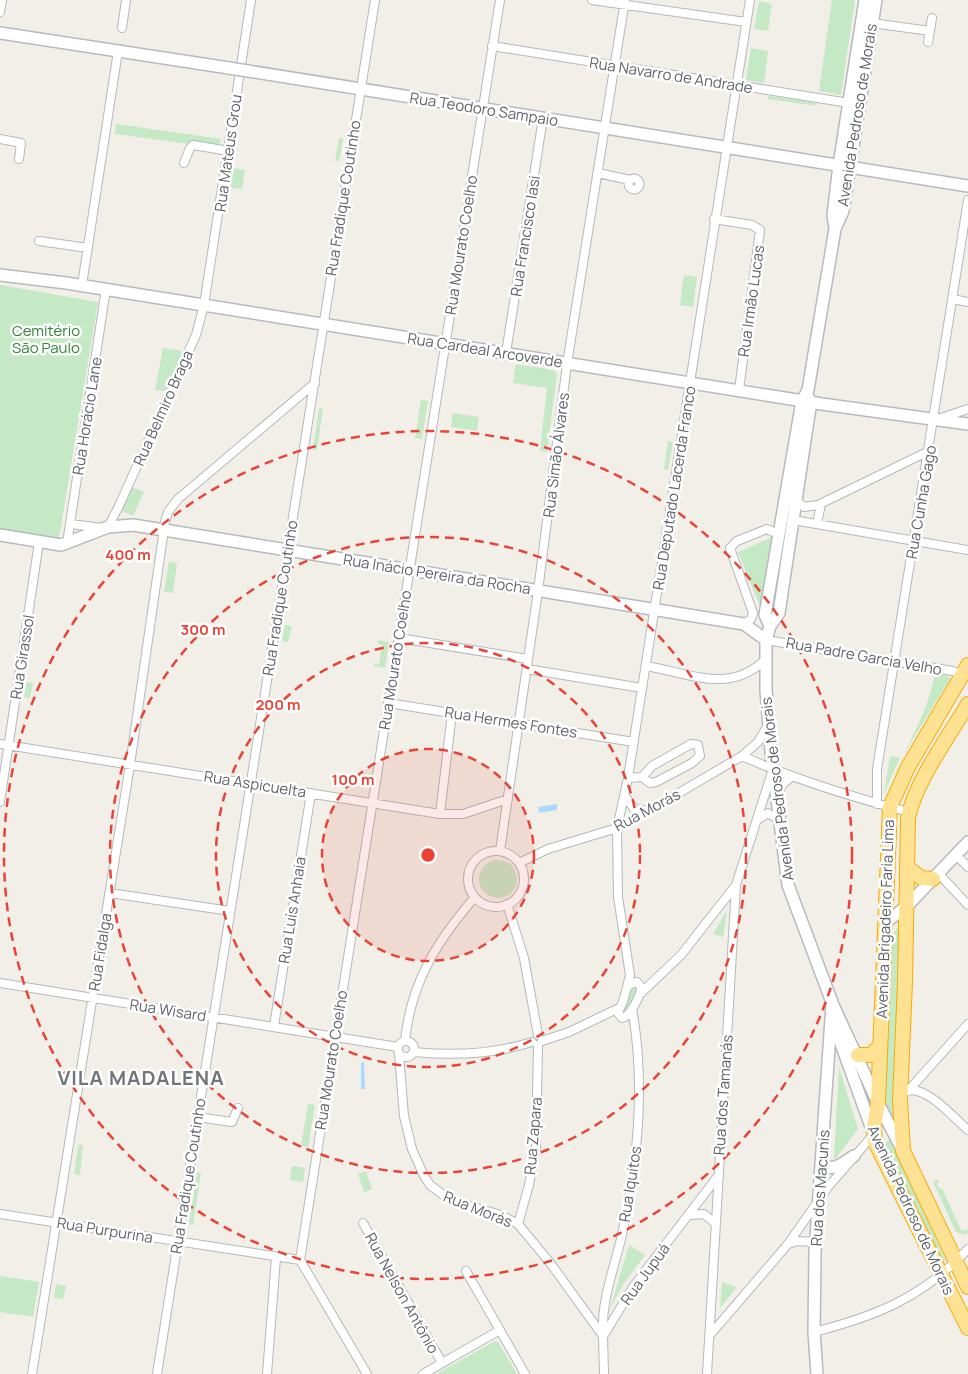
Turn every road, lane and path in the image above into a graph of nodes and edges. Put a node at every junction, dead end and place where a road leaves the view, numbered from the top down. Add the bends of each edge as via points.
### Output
1 (2, 0) edge
2 (126, 0) edge
3 (251, 0) edge
4 (375, 0) edge
5 (500, 0) edge
6 (592, 0) edge
7 (750, 0) edge
8 (865, 0) edge
9 (876, 0) edge
10 (625, 2) edge
11 (0, 12) edge
12 (932, 18) dead end
13 (746, 22) junction
14 (872, 22) junction
15 (122, 28) dead end
16 (930, 31) junction
17 (2, 33) edge
18 (928, 42) dead end
19 (492, 46) junction
20 (118, 51) junction
21 (615, 66) junction
22 (736, 85) junction
23 (360, 89) junction
24 (849, 103) junction
25 (482, 109) junction
26 (543, 118) junction
27 (605, 128) junction
28 (0, 139) edge
29 (727, 147) junction
30 (229, 151) junction
31 (19, 159) dead end
32 (184, 163) dead end
33 (844, 166) junction
34 (598, 173) junction
35 (630, 180) dead end
36 (968, 186) edge
37 (968, 200) edge
38 (714, 218) junction
39 (39, 241) dead end
40 (88, 248) junction
41 (0, 275) edge
42 (82, 285) junction
43 (106, 289) junction
44 (953, 299) junction
45 (968, 302) edge
46 (204, 305) junction
47 (323, 324) junction
48 (445, 343) junction
49 (506, 353) junction
50 (567, 364) junction
51 (315, 383) junction
52 (690, 383) junction
53 (739, 390) junction
54 (806, 399) junction
55 (968, 409) edge
56 (934, 420) junction
57 (968, 424) edge
58 (929, 451) junction
59 (796, 501) junction
60 (821, 504) junction
61 (118, 508) junction
62 (794, 520) junction
63 (71, 524) junction
64 (817, 524) junction
65 (125, 525) junction
66 (106, 527) junction
67 (164, 530) junction
68 (778, 534) junction
69 (0, 535) edge
70 (914, 540) junction
71 (39, 542) junction
72 (67, 543) junction
73 (288, 550) junction
74 (968, 550) edge
75 (409, 570) junction
76 (538, 591) junction
77 (655, 609) junction
78 (752, 609) junction
79 (767, 620) junction
80 (744, 624) junction
81 (399, 638) junction
82 (766, 640) junction
83 (528, 659) junction
84 (766, 659) junction
85 (894, 662) junction
86 (646, 666) junction
87 (527, 669) junction
88 (966, 673) edge
89 (642, 688) junction
90 (968, 694) edge
91 (388, 703) junction
92 (968, 704) edge
93 (452, 713) junction
94 (519, 723) junction
95 (768, 725) junction
96 (634, 742) junction
97 (4, 745) edge
98 (742, 756) junction
99 (130, 765) junction
100 (773, 770) junction
101 (927, 774) junction
102 (792, 776) junction
103 (642, 777) junction
104 (628, 778) junction
105 (250, 783) junction
106 (311, 793) junction
107 (625, 796) junction
108 (776, 797) junction
109 (508, 799) junction
110 (0, 802) edge
111 (372, 803) junction
112 (884, 805) junction
113 (648, 812) junction
114 (909, 812) junction
115 (440, 814) junction
116 (757, 820) junction
117 (779, 820) junction
118 (617, 828) junction
119 (968, 842) edge
120 (500, 851) junction
121 (956, 855) junction
122 (519, 863) junction
123 (907, 867) junction
124 (968, 867) edge
125 (936, 876) junction
126 (736, 885) junction
127 (110, 893) junction
128 (475, 897) junction
129 (508, 904) junction
130 (968, 905) edge
131 (907, 906) junction
132 (230, 911) junction
133 (885, 923) junction
134 (630, 975) junction
135 (660, 976) junction
136 (639, 983) junction
137 (0, 984) edge
138 (627, 987) junction
139 (640, 993) junction
140 (93, 998) junction
141 (833, 1004) junction
142 (632, 1009) junction
143 (621, 1014) junction
144 (213, 1017) junction
145 (968, 1024) edge
146 (274, 1026) junction
147 (636, 1030) junction
148 (335, 1036) junction
149 (404, 1041) junction
150 (538, 1041) junction
151 (880, 1046) junction
152 (399, 1051) junction
153 (414, 1052) junction
154 (858, 1054) junction
155 (922, 1074) junction
156 (926, 1093) junction
157 (904, 1096) junction
158 (878, 1103) junction
159 (238, 1108) dead end
160 (197, 1116) junction
161 (968, 1130) edge
162 (874, 1134) junction
163 (903, 1150) junction
164 (854, 1156) junction
165 (822, 1166) junction
166 (718, 1176) junction
167 (819, 1200) junction
168 (0, 1214) edge
169 (690, 1215) junction
170 (57, 1223) junction
171 (363, 1223) dead end
172 (518, 1224) junction
173 (716, 1224) junction
174 (178, 1242) junction
175 (788, 1244) junction
176 (812, 1245) junction
177 (968, 1249) edge
178 (276, 1258) junction
179 (300, 1260) junction
180 (956, 1262) junction
181 (466, 1271) dead end
182 (941, 1275) junction
183 (968, 1287) edge
184 (968, 1328) edge
185 (500, 1330) junction
186 (814, 1332) junction
187 (710, 1335) junction
188 (603, 1336) junction
189 (442, 1363) junction
190 (32, 1374) edge
191 (157, 1374) edge
192 (267, 1374) edge
193 (367, 1374) edge
194 (423, 1374) edge
195 (525, 1374) edge
196 (604, 1374) edge
197 (707, 1374) edge
198 (817, 1374) edge

1 - 11 street
2 - 15 street
3 - 30 street, Rua Mateus Grou
4 - 23 street, Rua Fradique Coutinho
5 - 19 street, Rua Mourato Coelho
6 - 10 street
7 - 13 street, Rua Deputado Lacerda Franco
8 - 24 main road, Avenida Pedroso de Morais
9 - 14 main road, Avenida Pedroso de Morais
10 - 13 street
10 - 21 street, Rua Simão Álvares
12 - 16 street
13 - 22 street, Rua Deputado Lacerda Franco
14 - 16 street
14 - 33 main road, Avenida Pedroso de Morais
16 - 18 street
17 - 20 main road, Rua Teodoro Sampaio
19 - 21 street, Rua Navarro de Andrade
19 - 25 street, Rua Mourato Coelho
20 - 23 main road, Rua Teodoro Sampaio, bridge
20 - 40 street
21 - 22 street, Rua Navarro de Andrade
21 - 27 street, Rua Simão Álvares
22 - 24 street, Rua Navarro de Andrade
22 - 29 street, Rua Deputado Lacerda Franco
23 - 25 main road, Rua Teodoro Sampaio
23 - 47 street, Rua Fradique Coutinho
24 - 33 main road, Avenida Pedroso de Morais
25 - 26 main road, Rua Teodoro Sampaio
25 - 48 street, Rua Mourato Coelho
26 - 27 main road, Rua Teodoro Sampaio
26 - 49 street, Rua Francisco Iasi
27 - 29 main road, Rua Teodoro Sampaio
27 - 34 street, Rua Simão Álvares
28 - 31 street via 21,143
29 - 33 main road, Rua Teodoro Sampaio
29 - 38 street, Rua Deputado Lacerda Franco
30 - 32 street via 194,145
30 - 46 street, Rua Mateus Grou
33 - 36 main road, Rua Teodoro Sampaio
33 - 54 main road, Avenida Pedroso de Morais via 833,215 835,230
34 - 35 street
34 - 50 street, Rua Simão Álvares
37 - 44 street, Rua Cunha Gago
38 - 52 street, Rua Deputado Lacerda Franco
38 - 53 street, Rua Irmão Lucas via 752,225 760,230
39 - 40 street
40 - 42 street
41 - 42 main road, Rua Cardeal Arcoverde
42 - 43 main road, Rua Cardeal Arcoverde
43 - 46 main road, Rua Cardeal Arcoverde
43 - 63 street, Rua Horácio Lane
44 - 45 street
44 - 56 street, Rua Cunha Gago
46 - 47 main road, Rua Cardeal Arcoverde
46 - 61 street, Rua Belmiro Braga via 196,335
47 - 48 main road, Rua Cardeal Arcoverde
47 - 51 street, Rua Fradique Coutinho
48 - 49 main road, Rua Cardeal Arcoverde
48 - 75 street, Rua Mourato Coelho
49 - 50 main road, Rua Cardeal Arcoverde
50 - 52 main road, Rua Cardeal Arcoverde
50 - 76 street, Rua Simão Álvares
51 - 67 street, Rua Fidalga via 178,499 168,512
51 - 73 street, Rua Fradique Coutinho
52 - 53 main road, Rua Cardeal Arcoverde
52 - 77 street, Rua Deputado Lacerda Franco
53 - 54 main road, Rua Cardeal Arcoverde
54 - 56 main road, Rua Cardeal Arcoverde
54 - 59 main road, Avenida Pedroso de Morais
54 - 68 main road, Avenida Pedroso de Morais
55 - 56 street, Rua Cardeal Arcoverde
56 - 57 main road
56 - 58 street, Rua Cunha Gago
58 - 60 street
58 - 70 street, Rua Cunha Gago
59 - 60 street via 804,507
59 - 62 main road, Avenida Pedroso de Morais
60 - 64 street
61 - 65 street
61 - 66 street, Rua Belmiro Braga
62 - 64 street
62 - 79 main road, Avenida Pedroso de Morais via 778,613
63 - 66 street, Rua Inácio Pereira da Rocha
63 - 72 street, Rua Horácio Lane
64 - 70 street
65 - 66 main road, Rua Inácio Pereira da Rocha
65 - 67 main road, Rua Inácio Pereira da Rocha
66 - 72 main road, Rua Inácio Pereira da Rocha
67 - 73 main road, Rua Inácio Pereira da Rocha
67 - 99 street, Rua Fidalga
68 - 78 street via 767,529 737,541 730,548
68 - 79 main road, Avenida Pedroso de Morais
69 - 71 main road, Rua Inácio Pereira da Rocha
70 - 74 street
70 - 85 street, Rua Cunha Gago
71 - 72 main road, Rua Inácio Pereira da Rocha
71 - 97 street, Rua Girassol
73 - 75 main road, Rua Inácio Pereira da Rocha
73 - 105 street, Rua Fradique Coutinho
75 - 76 main road, Rua Inácio Pereira da Rocha
75 - 81 street, Rua Mourato Coelho
76 - 77 main road, Rua Inácio Pereira da Rocha
76 - 83 street, Rua Simão Álvares
77 - 80 main road, Rua Inácio Pereira da Rocha
77 - 86 street, Rua Deputado Lacerda Franco
78 - 79 street
78 - 80 street via 752,617
79 - 82 main road, Avenida Pedroso de Morais
80 - 82 main road, Rua Inácio Pereira da Rocha
81 - 83 street
81 - 91 street, Rua Mourato Coelho
82 - 84 main road, Avenida Pedroso de Morais
82 - 85 street, Rua Padre Garcia Velho
83 - 87 street, Rua Simão Álvares
84 - 86 street via 753,672 725,680
84 - 95 main road, Avenida Pedroso de Morais
85 - 88 street, Rua Padre Garcia Velho
85 - 112 street, Rua Cunha Gago via 877,769
86 - 89 street, Rua Deputado Lacerda Franco
87 - 89 street
87 - 94 street, Rua Simão Álvares
88 - 112 highway, Avenida Brigadeiro Faria Lima
89 - 96 street, Rua Deputado Lacerda Franco
90 - 101 highway via 927,764
91 - 93 street, Rua Hermes Fontes
91 - 111 street, Rua Mourato Coelho
92 - 101 highway, Avenida Brigadeiro Faria Lima
93 - 94 street, Rua Hermes Fontes
93 - 115 street
94 - 96 street, Rua Hermes Fontes
94 - 109 street, Rua Simão Álvares
95 - 98 street, Rua Morás via 758,742
95 - 100 main road, Avenida Pedroso de Morais
96 - 104 street, Rua Deputado Lacerda Franco
97 - 99 street, Rua Aspicuelta
97 - 110 street, Rua Girassol
98 - 100 street
98 - 113 street, Rua Morás
99 - 105 street, Rua Aspicuelta
99 - 127 street, Rua Fidalga
100 - 102 street
100 - 108 main road, Avenida Pedroso de Morais
100 - 116 street, Rua dos Tamanás
101 - 114 highway, Avenida Brigadeiro Faria Lima
102 - 108 street
102 - 112 street
103 - 103 street via 652,766 691,744 696,744 700,750 696,761 664,779 650,783
103 - 104 street
104 - 107 street, Rua Deputado Lacerda Franco
105 - 106 street, Rua Aspicuelta
105 - 132 street, Rua Fradique Coutinho
106 - 111 street, Rua Aspicuelta
106 - 146 street, Rua Luís Anhaia
107 - 113 street via 634,809
107 - 118 street, Rua Deputado Lacerda Franco
108 - 117 main road, Avenida Pedroso de Morais
109 - 115 street, Rua Aspicuelta via 463,814
109 - 120 street, Rua Simão Álvares
111 - 115 street, Rua Aspicuelta
111 - 148 street, Rua Mourato Coelho
112 - 114 street
112 - 133 highway, Avenida Brigadeiro Faria Lima
113 - 118 street, Rua Morás
114 - 123 highway, Avenida Brigadeiro Faria Lima
116 - 117 street via 768,813
116 - 126 street, Rua dos Tamanás
117 - 141 main road, Avenida Pedroso de Morais via 788,885
118 - 122 street, Rua Morás via 555,846
118 - 134 street via 618,897
119 - 121 main road
120 - 122 street
120 - 128 street via 481,854 469,870 470,889
121 - 124 street
121 - 125 main road
122 - 129 street via 522,886
123 - 125 highway via 921,878
123 - 131 highway, Avenida Brigadeiro Faria Lima
125 - 130 street
125 - 131 main road
126 - 135 street via 694,941
126 - 166 street, Rua dos Tamanás
127 - 132 street
127 - 140 street, Rua Fidalga
128 - 129 street via 490,906
128 - 149 street via 445,933 424,971 408,1012
129 - 150 street, Rua Zapara via 524,958
131 - 133 main road
131 - 157 highway, Avenida Brigadeiro Faria Lima
132 - 144 street, Rua Fradique Coutinho
133 - 151 highway, Avenida Brigadeiro Faria Lima
134 - 136 street
134 - 138 street
135 - 136 street
135 - 139 street
136 - 138 street
136 - 139 street
137 - 140 street, Rua Wisard
138 - 143 street
139 - 142 street
140 - 144 street, Rua Wisard
140 - 170 street, Rua Fidalga
141 - 154 main road, Avenida Pedroso de Morais
141 - 162 main road, Avenida Pedroso de Morais via 840,1041
141 - 165 main road, Rua dos Macunis
142 - 143 street
142 - 147 street, Rua Iquitos
143 - 147 street
143 - 150 street via 609,1014
144 - 146 street, Rua Wisard
144 - 160 street, Rua Fradique Coutinho
145 - 155 street
146 - 148 street, Rua Wisard
147 - 188 street, Rua Iquitos via 640,1096 634,1171 603,1306
148 - 152 street, Rua Wisard
148 - 179 street, Rua Mourato Coelho
149 - 152 street
149 - 153 street via 411,1043
150 - 153 street via 482,1052
150 - 172 street, Rua Zapara via 536,1148
151 - 154 highway via 871,1055
151 - 158 highway, Avenida Brigadeiro Faria Lima
152 - 153 street, Rua Wisard via 408,1057
152 - 172 street, Rua Morás via 406,1124 430,1185 450,1200 501,1215
154 - 158 main road, Avenida Pedroso de Morais
155 - 156 street
155 - 157 street
156 - 157 street
156 - 161 street
157 - 163 highway, Avenida Brigadeiro Faria Lima
158 - 162 highway, Avenida Brigadeiro Faria Lima
158 - 163 main road, Avenida Pedroso de Morais
159 - 160 street via 232,1122
160 - 174 street, Rua Fradique Coutinho
162 - 164 street
162 - 182 highway, Avenida Pedroso de Morais
163 - 180 highway, Avenida Pedroso de Morais
164 - 165 main road via 836,1168
164 - 167 street
165 - 167 main road, Rua dos Macunis
166 - 169 street, Rua Jupuá
166 - 173 street, Rua dos Tamanás
167 - 175 street
167 - 176 main road, Rua dos Macunis
168 - 170 street, Rua Purpurina
169 - 173 street via 704,1214
169 - 188 street, Rua Jupuá via 639,1280
170 - 174 street, Rua Purpurina
170 - 190 street, Rua Fidalga
171 - 189 street, Rua Nelson Antônio
172 - 188 street, Rua Morás
173 - 187 street, Rua dos Tamanás
174 - 178 street, Rua Purpurina
174 - 191 street, Rua Fradique Coutinho
175 - 176 street via 797,1241
175 - 187 street
176 - 186 main road, Rua dos Macunis
177 - 180 street
178 - 179 street, Rua Purpurina
178 - 192 street
179 - 193 street
180 - 182 street
180 - 183 highway, Avenida Pedroso de Morais
181 - 185 street
182 - 184 highway, Avenida Pedroso de Morais
182 - 186 street via 915,1294 882,1311
185 - 189 street
185 - 195 street
186 - 198 main road, Rua dos Macunis
187 - 197 street, Rua dos Tamanás
188 - 196 street
189 - 194 street

